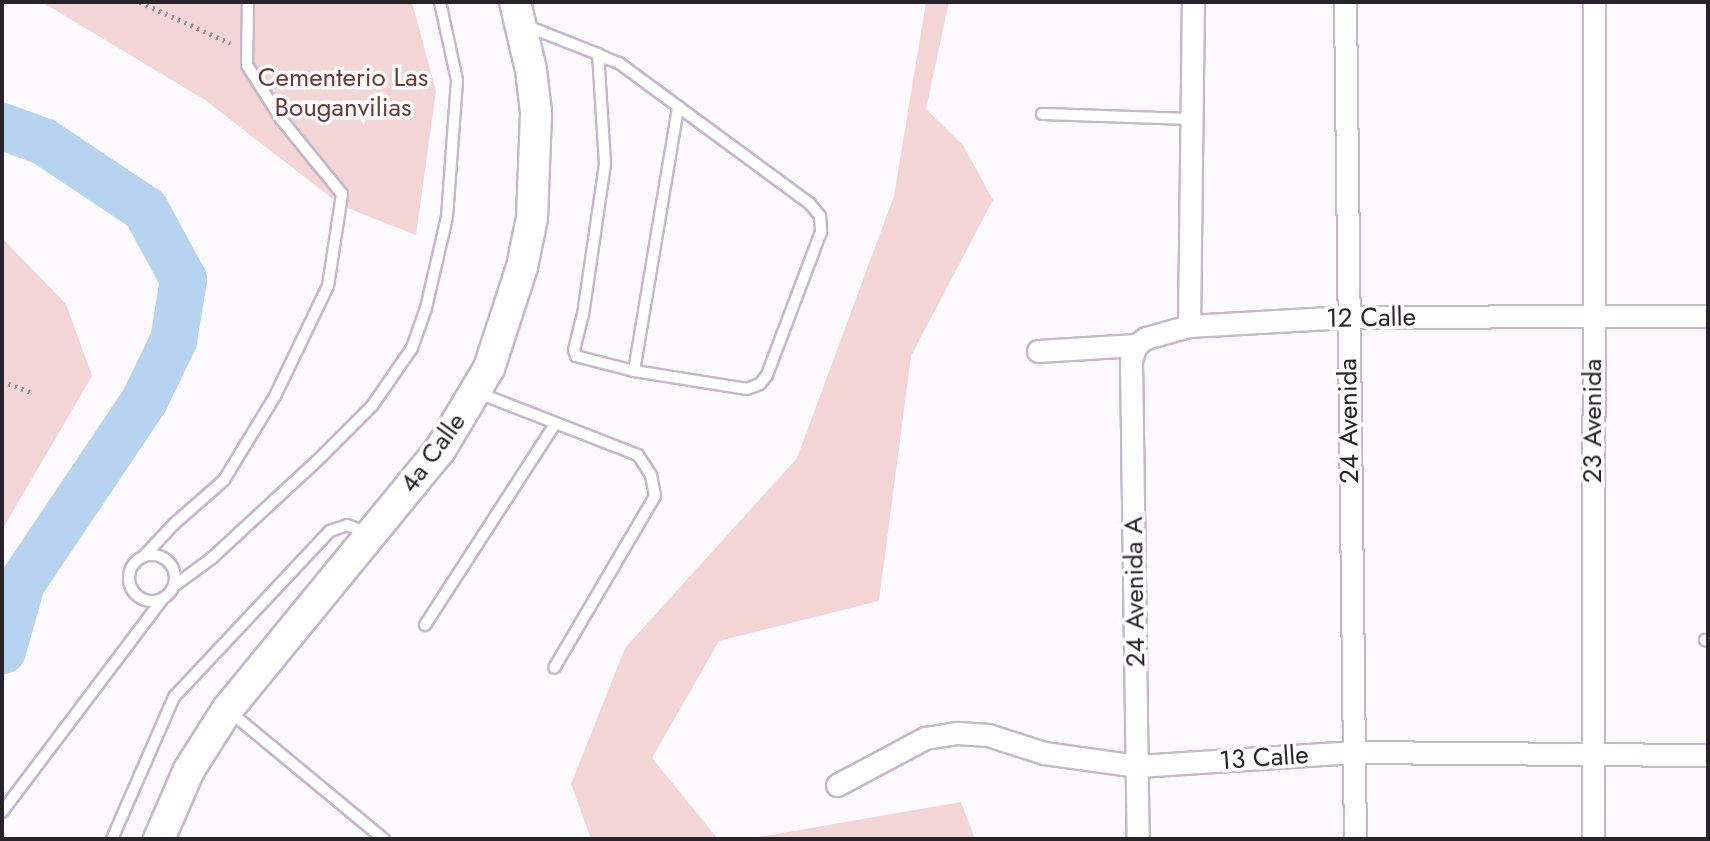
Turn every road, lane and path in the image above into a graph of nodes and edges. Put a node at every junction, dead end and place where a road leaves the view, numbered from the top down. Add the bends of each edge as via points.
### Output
1 (140, 2) edge
2 (247, 2) edge
3 (440, 2) edge
4 (1193, 2) edge
5 (1345, 2) edge
6 (1594, 2) edge
7 (518, 13) edge
8 (247, 51) junction
9 (598, 54) junction
10 (678, 107) junction
11 (1042, 114) dead end
12 (1192, 119) junction
13 (1593, 316) junction
14 (1708, 316) edge
15 (1347, 317) junction
16 (1189, 326) junction
17 (1136, 345) junction
18 (1038, 351) dead end
19 (634, 371) junction
20 (2, 381) edge
21 (30, 392) dead end
22 (476, 392) junction
23 (555, 424) junction
24 (371, 534) junction
25 (144, 556) junction
26 (174, 586) junction
27 (163, 598) junction
28 (425, 625) dead end
29 (554, 668) dead end
30 (227, 710) junction
31 (1355, 752) junction
32 (1591, 754) junction
33 (1708, 755) edge
34 (1138, 766) junction
35 (837, 785) dead end
36 (2, 812) edge
37 (112, 839) edge
38 (159, 839) edge
39 (384, 839) edge
40 (1138, 839) edge
41 (1355, 839) edge
42 (1592, 839) edge

1 - 8 path
2 - 8 lane
3 - 26 lane via 457,80 447,217 412,348 372,405 322,456 212,558
4 - 12 street
5 - 15 street, 24 Avenida
6 - 13 street, 23 Avenida
7 - 9 lane
7 - 22 main road, 4a Calle via 536,112 532,218 510,311
8 - 25 lane via 247,65 282,119 342,194 328,286 275,396 225,480
9 - 10 lane via 619,62
9 - 19 lane via 605,164 574,350 583,359
10 - 19 lane
10 - 19 lane via 810,204 820,216 821,232 760,384 747,389
11 - 12 lane
12 - 16 street
13 - 14 street, 12 Calle
13 - 15 street, 12 Calle
13 - 32 street, 23 Avenida
15 - 16 street, 12 Calle
15 - 31 street, 24 Avenida
16 - 17 street, 12 Calle
17 - 18 street, 12 Calle
17 - 34 street, 24 Avenida A via 1131,360
20 - 21 path
22 - 23 lane
22 - 24 main road, 4a Calle via 440,450
23 - 28 lane
23 - 29 lane via 638,455 651,475 655,496
24 - 30 main road, 4a Calle
24 - 37 lane via 347,525 330,531 174,697
25 - 26 lane via 158,556 170,564
25 - 27 lane via 129,572 130,587 148,601
26 - 27 lane
27 - 36 lane
30 - 38 main road, 4a Calle via 189,770
30 - 39 lane
31 - 32 street, 13 Calle
31 - 34 street, 13 Calle
31 - 41 street, 24 Avenida
32 - 33 street, 13 Calle
32 - 42 street, 23 Avenida
34 - 35 street, 13 Calle via 1044,754 988,735 958,733 925,738
34 - 40 street, 24 Avenida A

